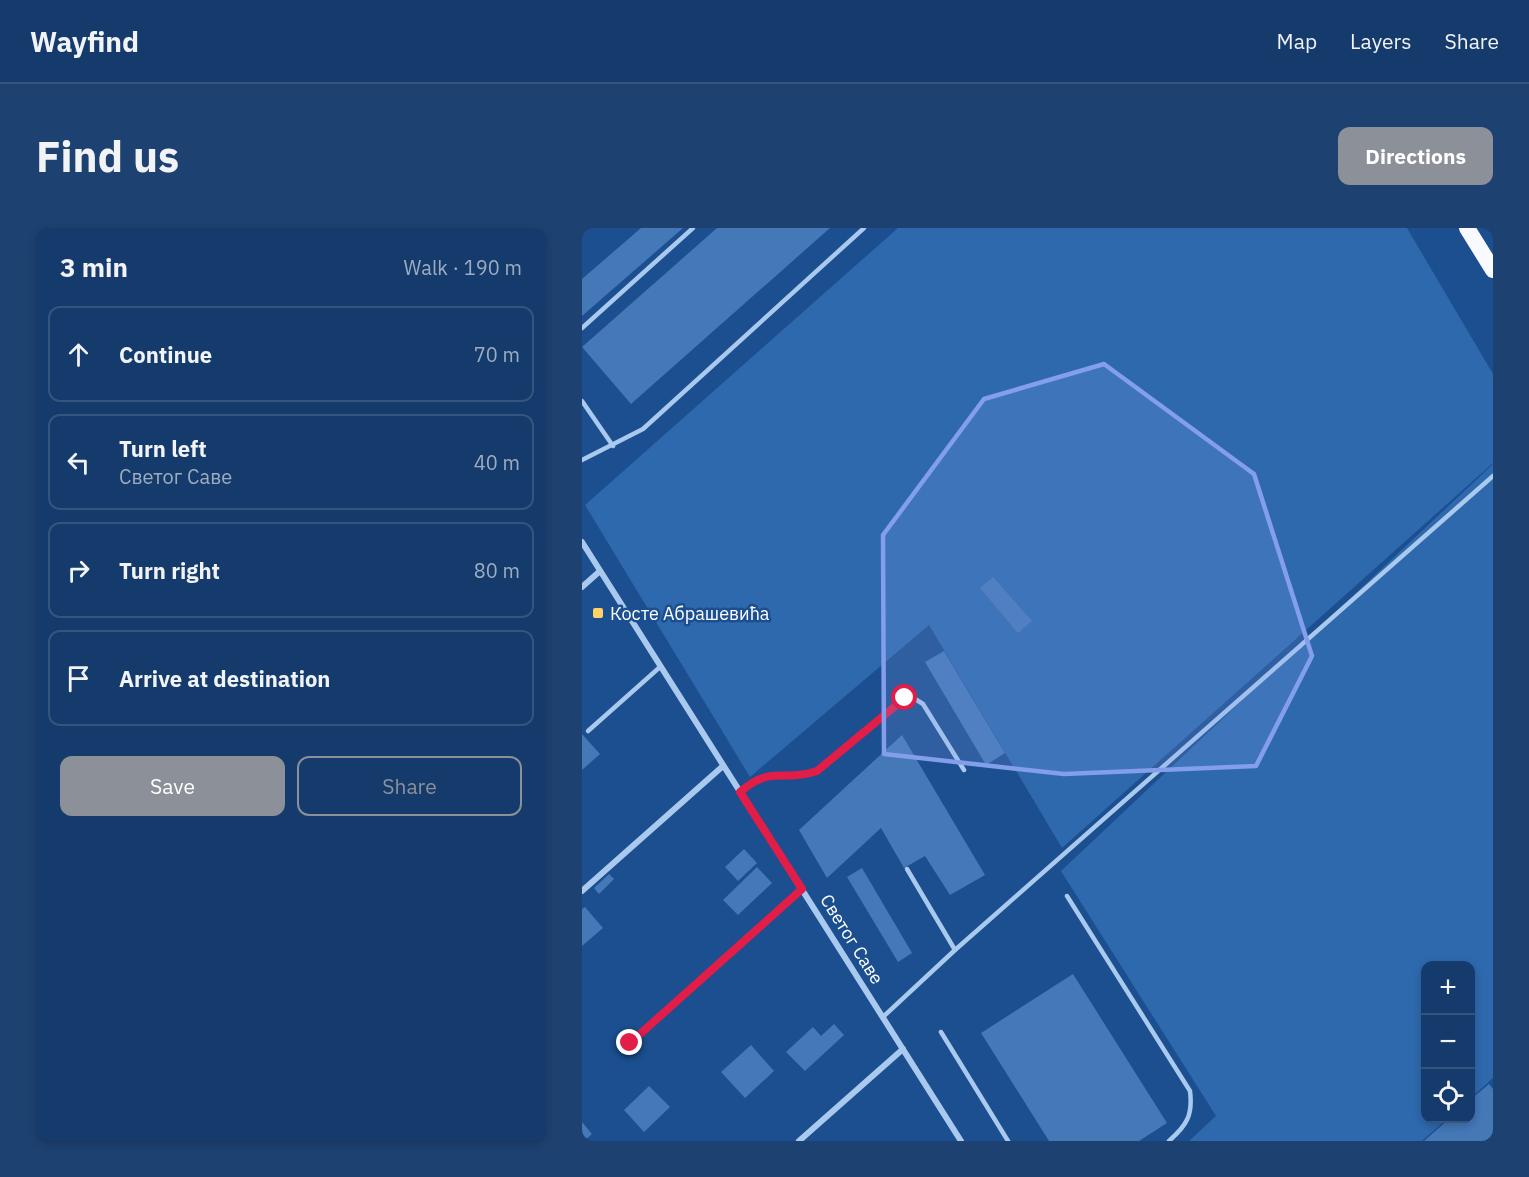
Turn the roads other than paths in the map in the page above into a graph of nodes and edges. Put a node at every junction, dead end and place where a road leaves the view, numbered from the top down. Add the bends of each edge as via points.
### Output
1 (693, 228) edge
2 (864, 228) edge
3 (1467, 228) edge
4 (1493, 270) edge
5 (582, 328) edge
6 (582, 401) edge
7 (613, 446) junction
8 (582, 460) edge
9 (1493, 476) edge
10 (582, 542) edge
11 (600, 571) junction
12 (582, 588) edge
13 (660, 667) junction
14 (588, 731) dead end
15 (723, 766) junction
16 (964, 770) dead end
17 (740, 792) junction
18 (907, 869) dead end
19 (802, 889) junction
20 (582, 891) edge
21 (1067, 896) dead end
22 (955, 950) junction
23 (883, 1017) junction
24 (941, 1032) dead end
25 (630, 1043) dead end
26 (903, 1049) junction
27 (799, 1141) edge
28 (961, 1141) edge
29 (1008, 1141) edge
30 (1169, 1141) edge

1 - 5 lane
2 - 7 lane via 658,417
3 - 4 highway
6 - 7 lane
7 - 8 lane
9 - 22 lane
10 - 11 street, Светог Саве
11 - 12 street
11 - 13 street, Светог Саве
13 - 14 lane
13 - 15 street, Светог Саве
15 - 17 street, Светог Саве
15 - 20 street
16 - 17 lane via 923,704 912,697 905,698 817,771 805,775 768,775
17 - 19 street, Светог Саве
18 - 22 lane
19 - 23 street, Светог Саве
19 - 25 street
21 - 30 lane via 1190,1091 1191,1116
22 - 23 lane
23 - 26 street, Светог Саве
24 - 29 lane
26 - 27 street
26 - 28 street, Светог Саве

